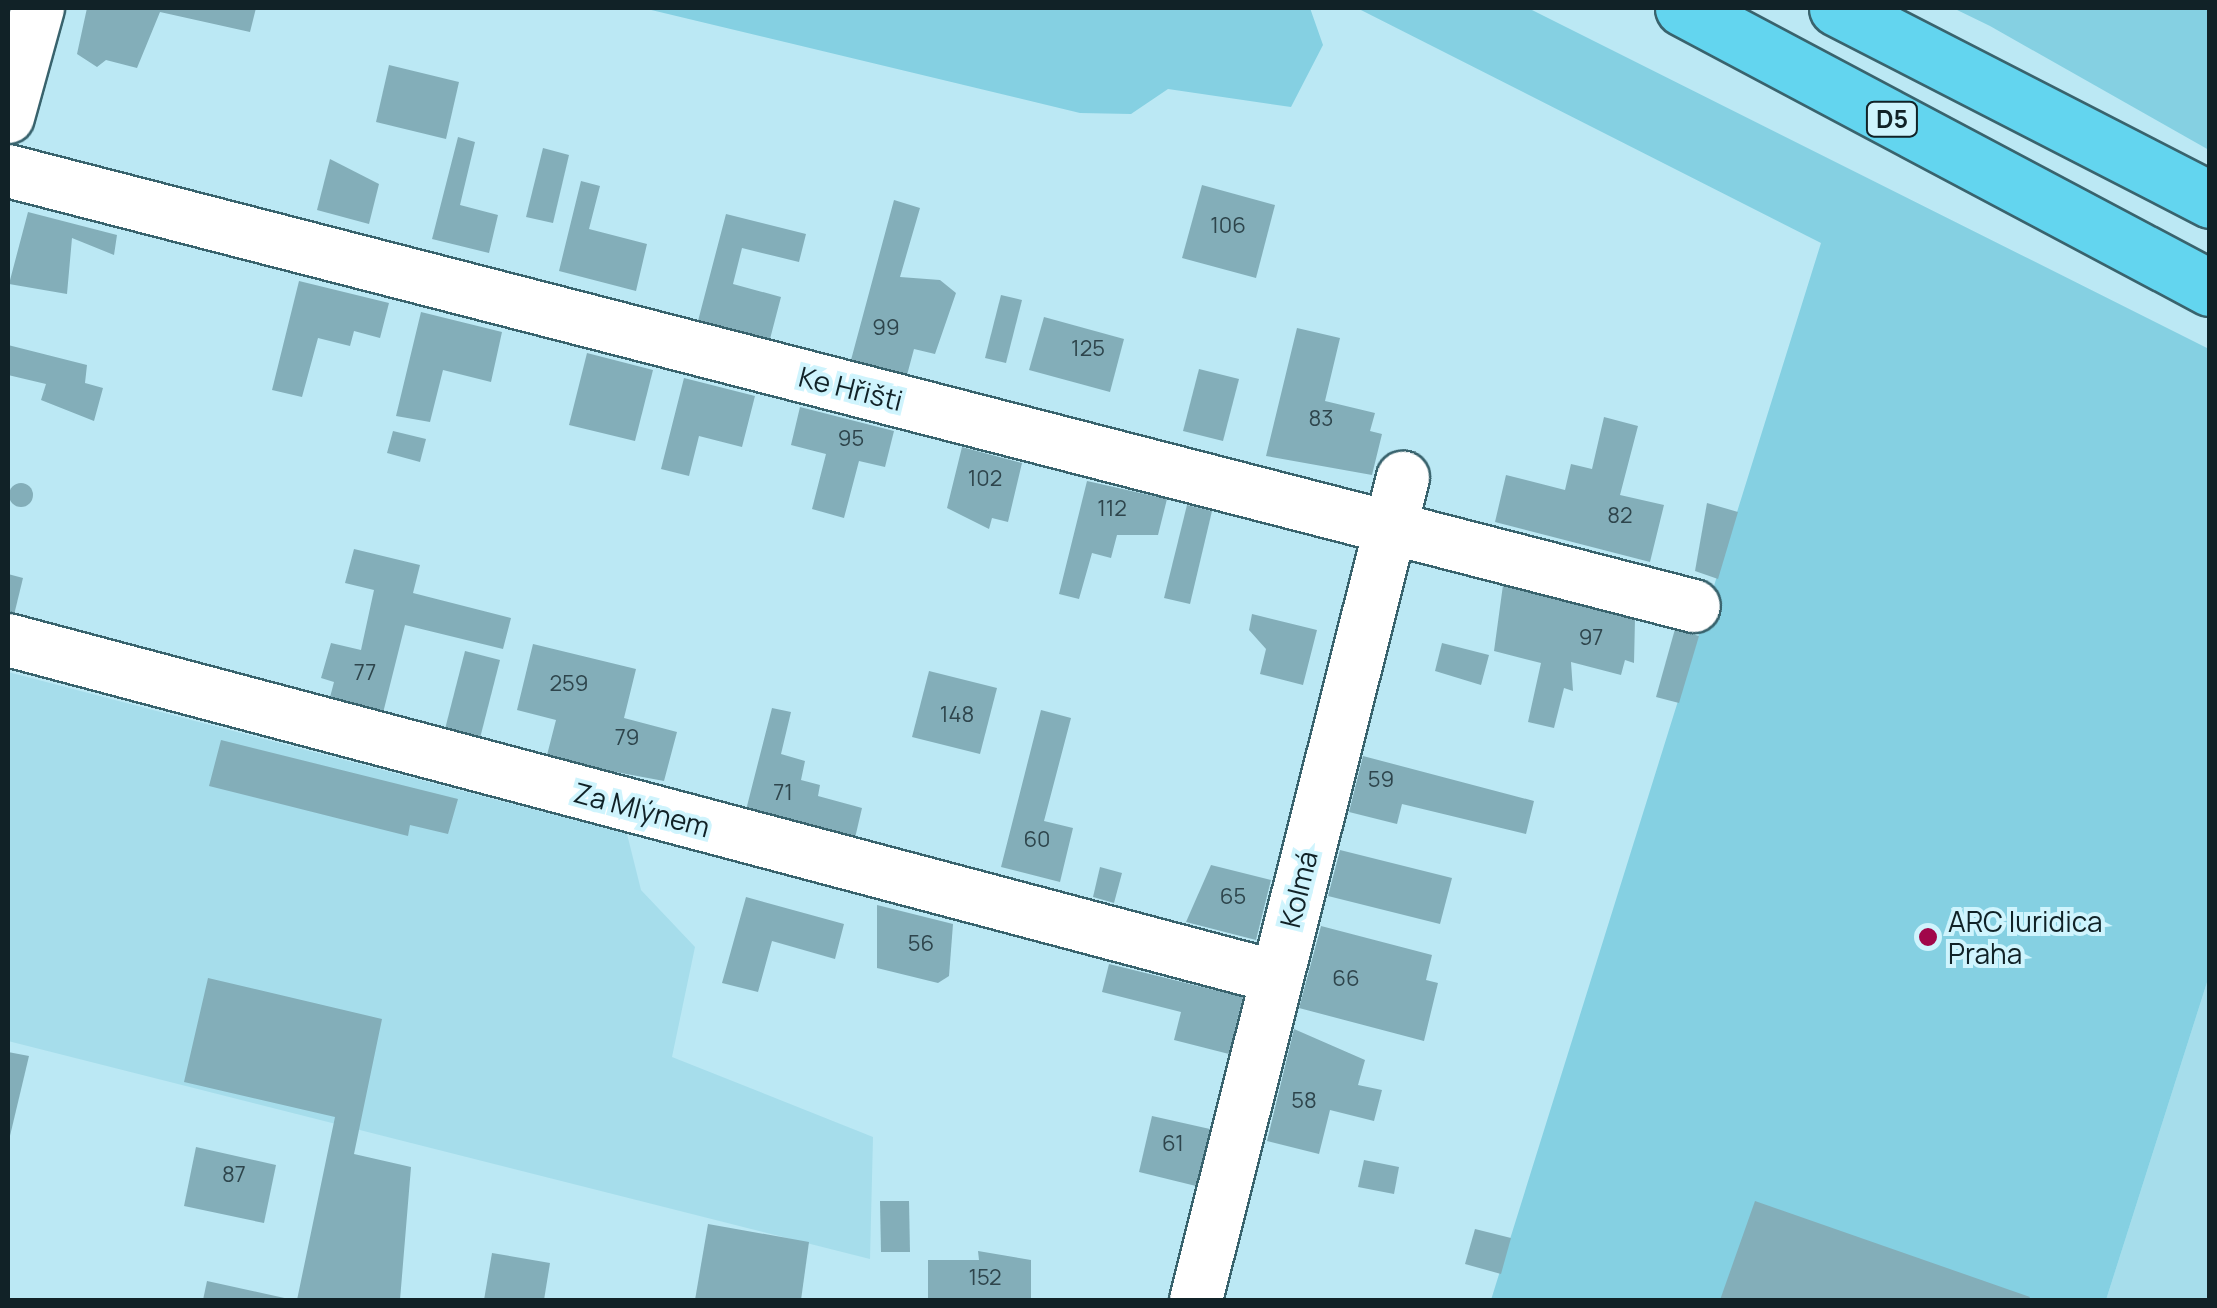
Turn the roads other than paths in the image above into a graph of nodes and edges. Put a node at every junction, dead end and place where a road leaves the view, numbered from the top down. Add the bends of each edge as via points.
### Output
1 (38, 8) edge
2 (1683, 8) edge
3 (1837, 8) edge
4 (8, 117) edge
5 (8, 171) edge
6 (2210, 200) edge
7 (2210, 288) edge
8 (1403, 478) dead end
9 (1390, 527) junction
10 (1694, 606) dead end
11 (8, 640) edge
12 (1276, 977) junction
13 (1196, 1300) edge

1 - 4 street
2 - 7 highway, D5
3 - 6 highway
5 - 9 street, Ke Hřišti
8 - 9 street, Kolmá
9 - 10 street, Ke Hřišti
9 - 12 street, Kolmá
11 - 12 street, Za Mlýnem
12 - 13 street, Kolmá

